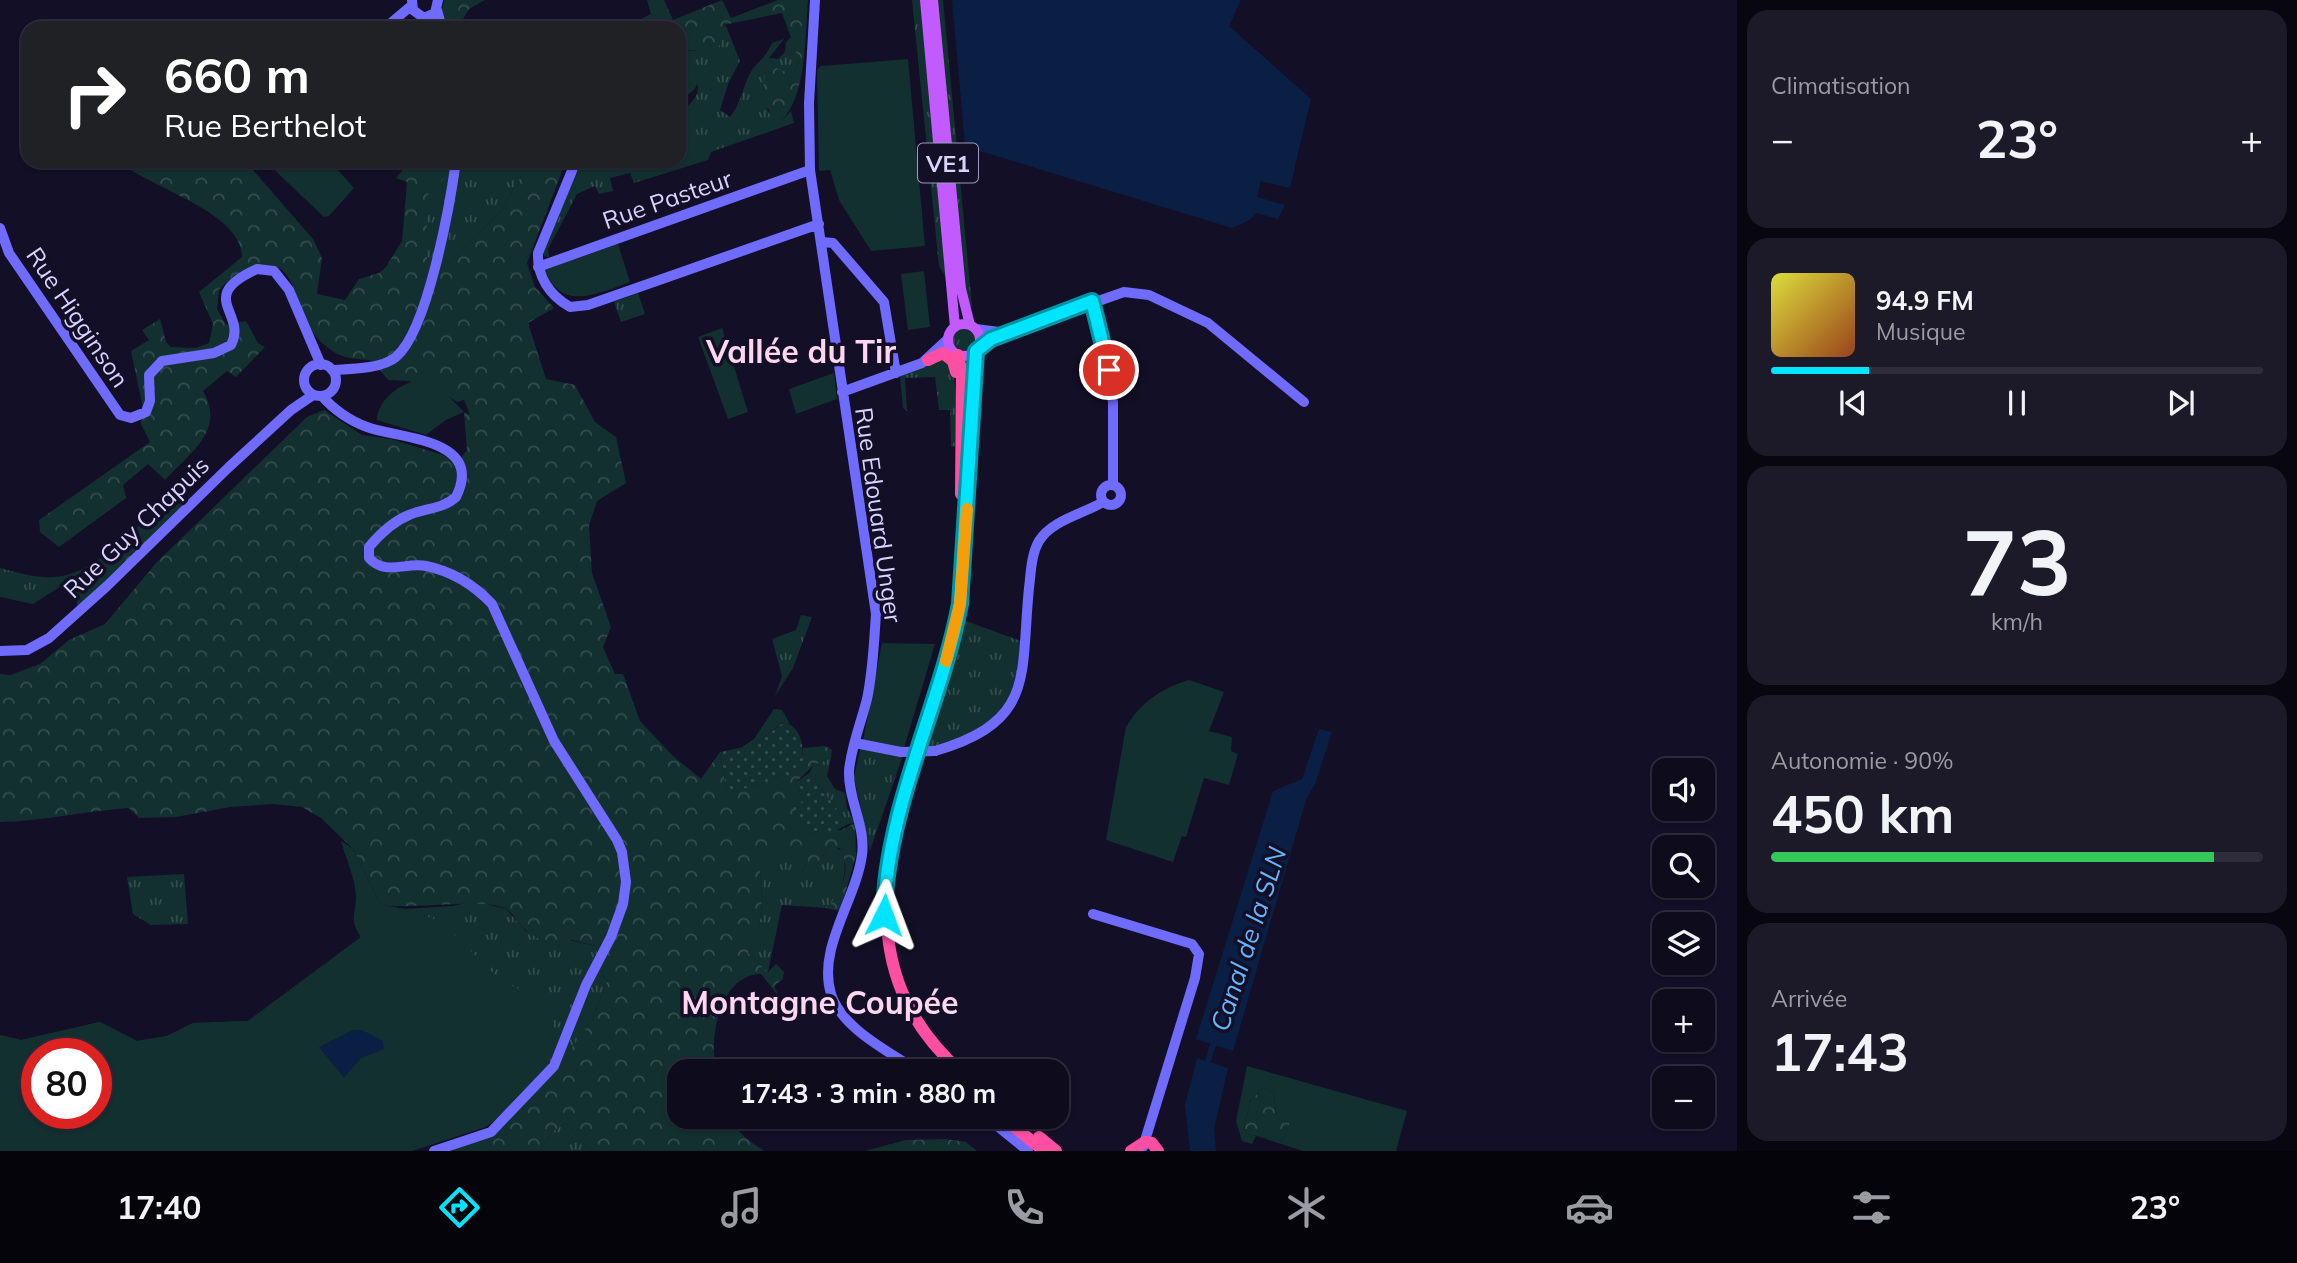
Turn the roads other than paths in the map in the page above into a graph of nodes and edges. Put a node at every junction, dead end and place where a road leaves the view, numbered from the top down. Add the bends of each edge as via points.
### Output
1 (815, 0) edge
2 (925, 0) edge
3 (933, 0) edge
4 (411, 3) edge
5 (438, 5) edge
6 (421, 17) junction
7 (392, 21) edge
8 (410, 21) edge
9 (426, 21) edge
10 (455, 168) edge
11 (573, 168) edge
12 (810, 170) junction
13 (819, 224) junction
14 (0, 228) edge
15 (822, 242) junction
16 (538, 267) junction
17 (961, 289) junction
18 (1092, 301) junction
19 (954, 327) junction
20 (973, 327) junction
21 (989, 332) junction
22 (1010, 332) junction
23 (948, 339) junction
24 (309, 341) junction
25 (940, 349) junction
26 (977, 349) junction
27 (957, 354) junction
28 (928, 360) junction
29 (321, 365) junction
30 (371, 365) junction
31 (310, 368) junction
32 (332, 370) junction
33 (896, 373) junction
34 (306, 386) junction
35 (334, 386) junction
36 (842, 392) junction
37 (318, 395) junction
38 (1304, 402) dead end
39 (291, 410) junction
40 (346, 416) junction
41 (1112, 485) junction
42 (1102, 502) junction
43 (960, 509) junction
44 (0, 651) edge
45 (855, 743) junction
46 (1093, 914) dead end
47 (901, 1059) edge
48 (939, 1059) edge
49 (948, 1059) edge
50 (1150, 1124) junction
51 (1001, 1129) edge
52 (1017, 1129) edge
53 (1029, 1129) edge
54 (1039, 1137) junction
55 (1143, 1146) edge
56 (435, 1151) edge
57 (1028, 1151) edge
58 (1044, 1151) edge
59 (1056, 1151) edge
60 (1063, 1151) edge
61 (1131, 1151) edge
62 (1158, 1151) edge

1 - 12 street, Rue Edouard Unger
2 - 19 main road, VE1
3 - 17 main road, VE1
4 - 6 street
4 - 7 street
5 - 6 street via 432,16
6 - 8 street
6 - 9 street
10 - 30 street via 426,302 396,357
11 - 16 street via 541,240
12 - 13 street, Rue Edouard Unger
12 - 16 street, Rue Pasteur
13 - 15 street, Rue Edouard Unger
13 - 16 street via 588,305 570,307 552,294
14 - 24 street, Rue Higginson via 9,253 120,415 131,418 146,412 149,375 162,361 214,353 231,345 235,332 225,297 229,288 257,269 280,276
15 - 33 street via 833,243 884,302
15 - 36 street, Rue Edouard Unger
17 - 20 main road, VE1
17 - 21 main road via 968,310
18 - 22 street
18 - 38 street via 1124,292 1149,295 1208,323
18 - 41 street via 1113,402
19 - 20 main road
19 - 23 main road
20 - 21 street
20 - 26 main road via 980,338
21 - 22 street
22 - 26 street
23 - 25 street
23 - 27 main road
24 - 29 street, Rue Higginson
24 - 31 street, Rue Higginson
25 - 27 street
25 - 28 street
26 - 27 main road via 968,355
26 - 49 highway via 960,604 904,798 885,894 887,941 903,995 932,1042
27 - 43 highway via 962,374
28 - 33 street
28 - 43 highway via 943,353 956,368
29 - 31 street
29 - 32 street
30 - 32 street
30 - 35 street
31 - 34 street
32 - 35 street
33 - 36 street
34 - 37 street
34 - 39 street, Rue Guy Chapuis
35 - 37 street
35 - 40 street
36 - 45 street, Rue Edouard Unger via 876,614 870,683
37 - 39 street, Rue Guy Chapuis
37 - 40 street
39 - 44 street, Rue Guy Chapuis via 49,638 27,650
40 - 56 street via 369,428 443,447 456,459 462,476 456,497 397,521 369,547 369,558 382,567 425,566 459,578 492,604 554,741 609,825 625,866 624,904 554,1066 491,1132
41 - 42 street via 1103,489
41 - 42 street via 1120,491 1120,501 1111,506
42 - 45 street, bridge via 1052,526 1040,540 1032,560 1023,680 1013,705 979,734 935,751 901,752
43 - 48 highway via 950,619 881,871 878,903 882,956 911,1024
45 - 47 street, Rue Edouard Unger via 849,785 862,833 862,855 830,955 830,989 838,1008 853,1024
46 - 50 street via 1192,944 1199,954
50 - 55 street
50 - 62 street
51 - 57 street
52 - 58 highway
53 - 54 highway
54 - 59 highway
54 - 60 highway
55 - 61 highway
55 - 62 highway via 1152,1143

